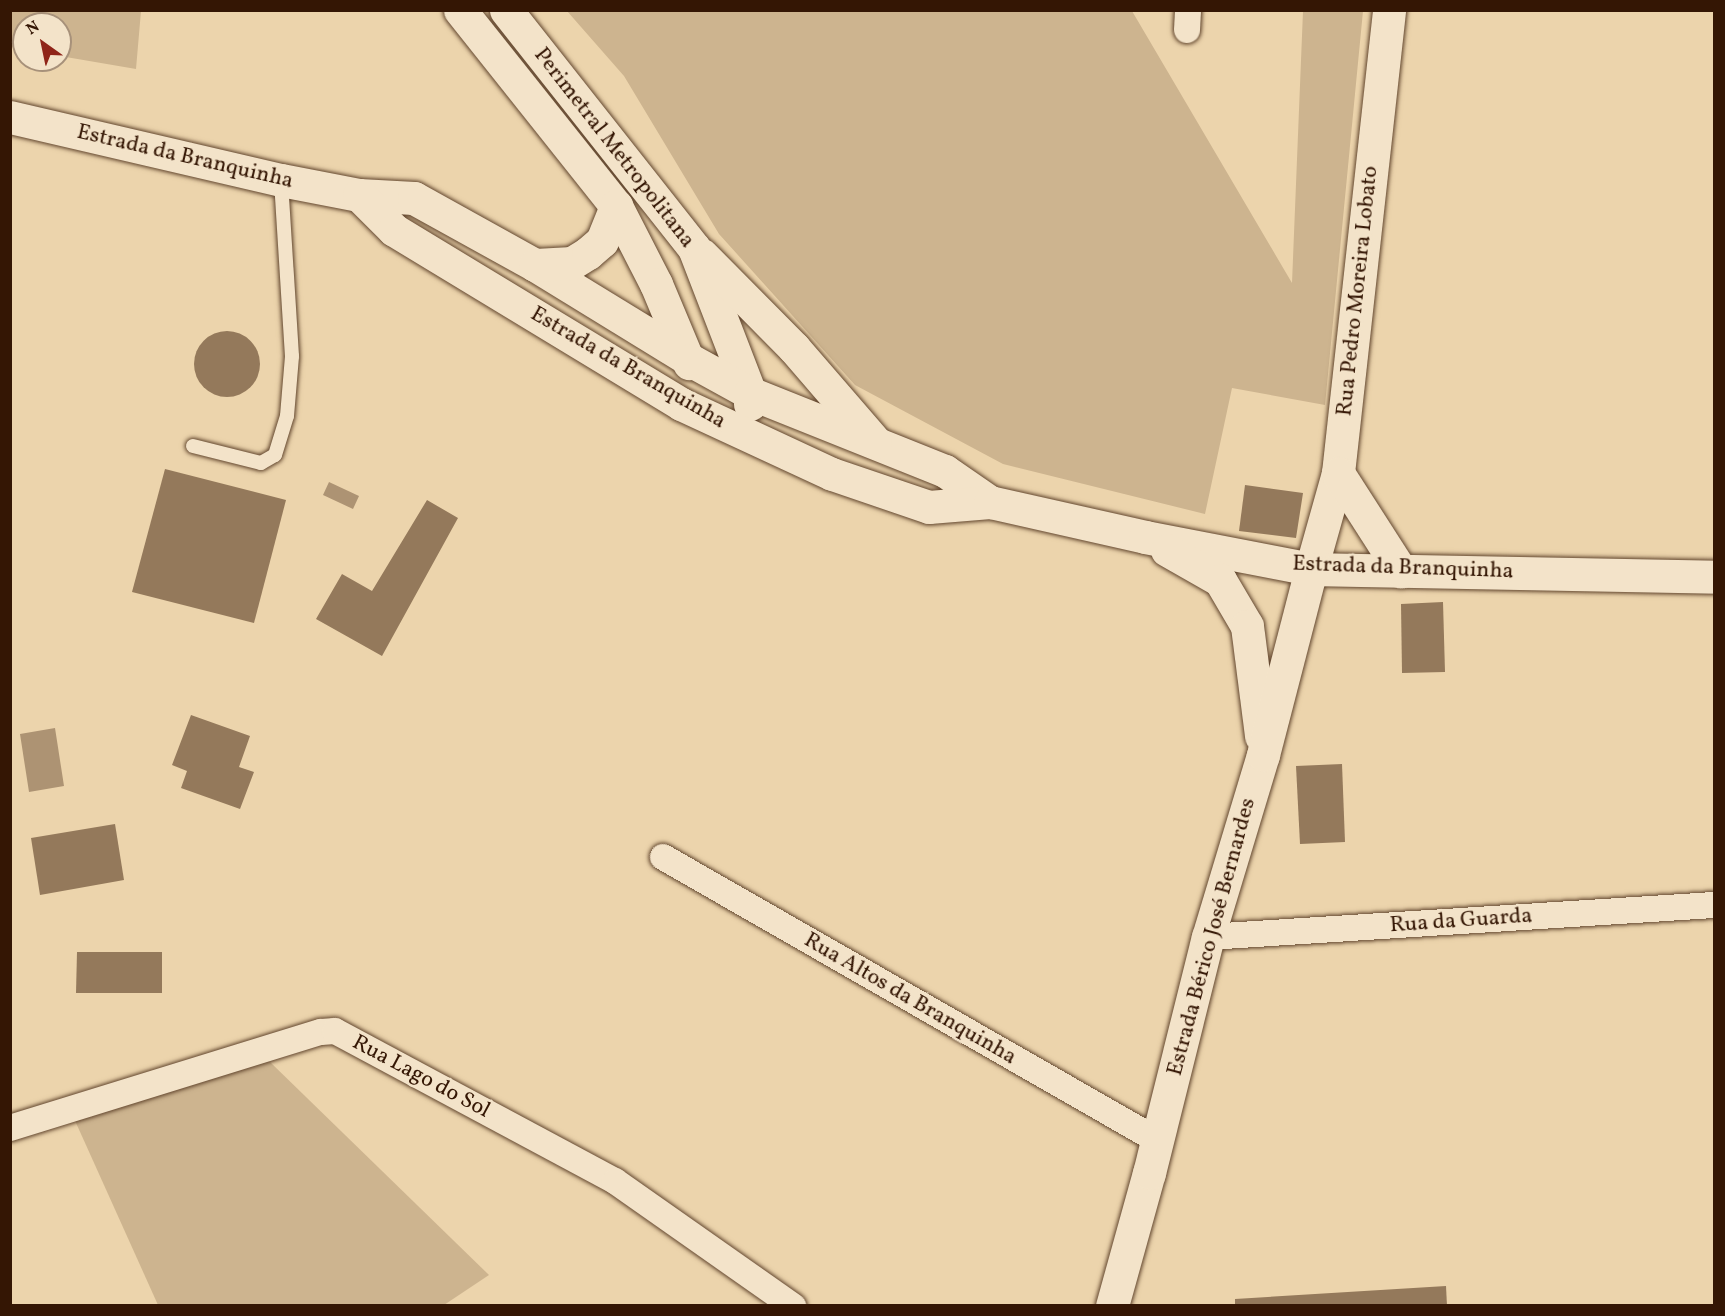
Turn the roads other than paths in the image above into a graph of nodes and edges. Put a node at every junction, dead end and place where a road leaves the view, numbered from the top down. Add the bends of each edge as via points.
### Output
1 (460, 10) edge
2 (506, 10) edge
3 (1389, 10) edge
4 (10, 117) edge
5 (281, 180) junction
6 (359, 195) junction
7 (616, 206) junction
8 (694, 248) junction
9 (535, 265) junction
10 (690, 360) junction
11 (750, 393) junction
12 (681, 404) junction
13 (748, 436) junction
14 (193, 446) dead end
15 (878, 446) junction
16 (1338, 473) junction
17 (990, 502) junction
18 (1145, 537) junction
19 (1311, 569) junction
20 (1401, 571) junction
21 (1714, 577) edge
22 (1263, 755) junction
23 (663, 857) dead end
24 (1714, 905) edge
25 (1208, 937) junction
26 (10, 1128) edge
27 (1157, 1140) junction
28 (793, 1305) edge
29 (1112, 1305) edge

1 - 7 main road, Perimetral Metropolitana
2 - 8 main road, Perimetral Metropolitana
3 - 16 main road, Rua Pedro Moreira Lobato
4 - 5 main road, Estrada da Branquinha
5 - 6 main road, Estrada da Branquinha
5 - 14 lane via 292,356 287,416 275,455 261,463
6 - 9 main road, Estrada da Branquinha via 414,198
6 - 12 main road, Estrada da Branquinha via 394,230
7 - 9 main road via 602,241 588,254 572,263
7 - 10 main road, Perimetral Metropolitana
8 - 11 main road, Perimetral Metropolitana
8 - 15 main road via 794,348
9 - 10 main road, Estrada da Branquinha
10 - 11 main road, Estrada da Branquinha
10 - 12 main road
11 - 13 main road
11 - 15 main road, Estrada da Branquinha
12 - 13 main road, Estrada da Branquinha
13 - 17 main road, Estrada da Branquinha via 831,474 929,507
15 - 17 main road, Estrada da Branquinha via 945,471
16 - 19 main road, Rua Pedro Moreira Lobato
16 - 20 main road
17 - 18 main road, Estrada da Branquinha
18 - 19 main road, Estrada da Branquinha
18 - 22 main road via 1220,580 1247,626
19 - 20 main road, Estrada da Branquinha
19 - 22 main road, Estrada Bérico José Bernardes
20 - 21 main road, Estrada da Branquinha
22 - 25 main road, Estrada Bérico José Bernardes
23 - 27 street, Rua Altos da Branquinha
24 - 25 street, Rua da Guarda
25 - 27 main road, Estrada Bérico José Bernardes
26 - 28 street, Rua Lago do Sol via 334,1031 615,1181
27 - 29 main road, Estrada Bérico José Bernardes

